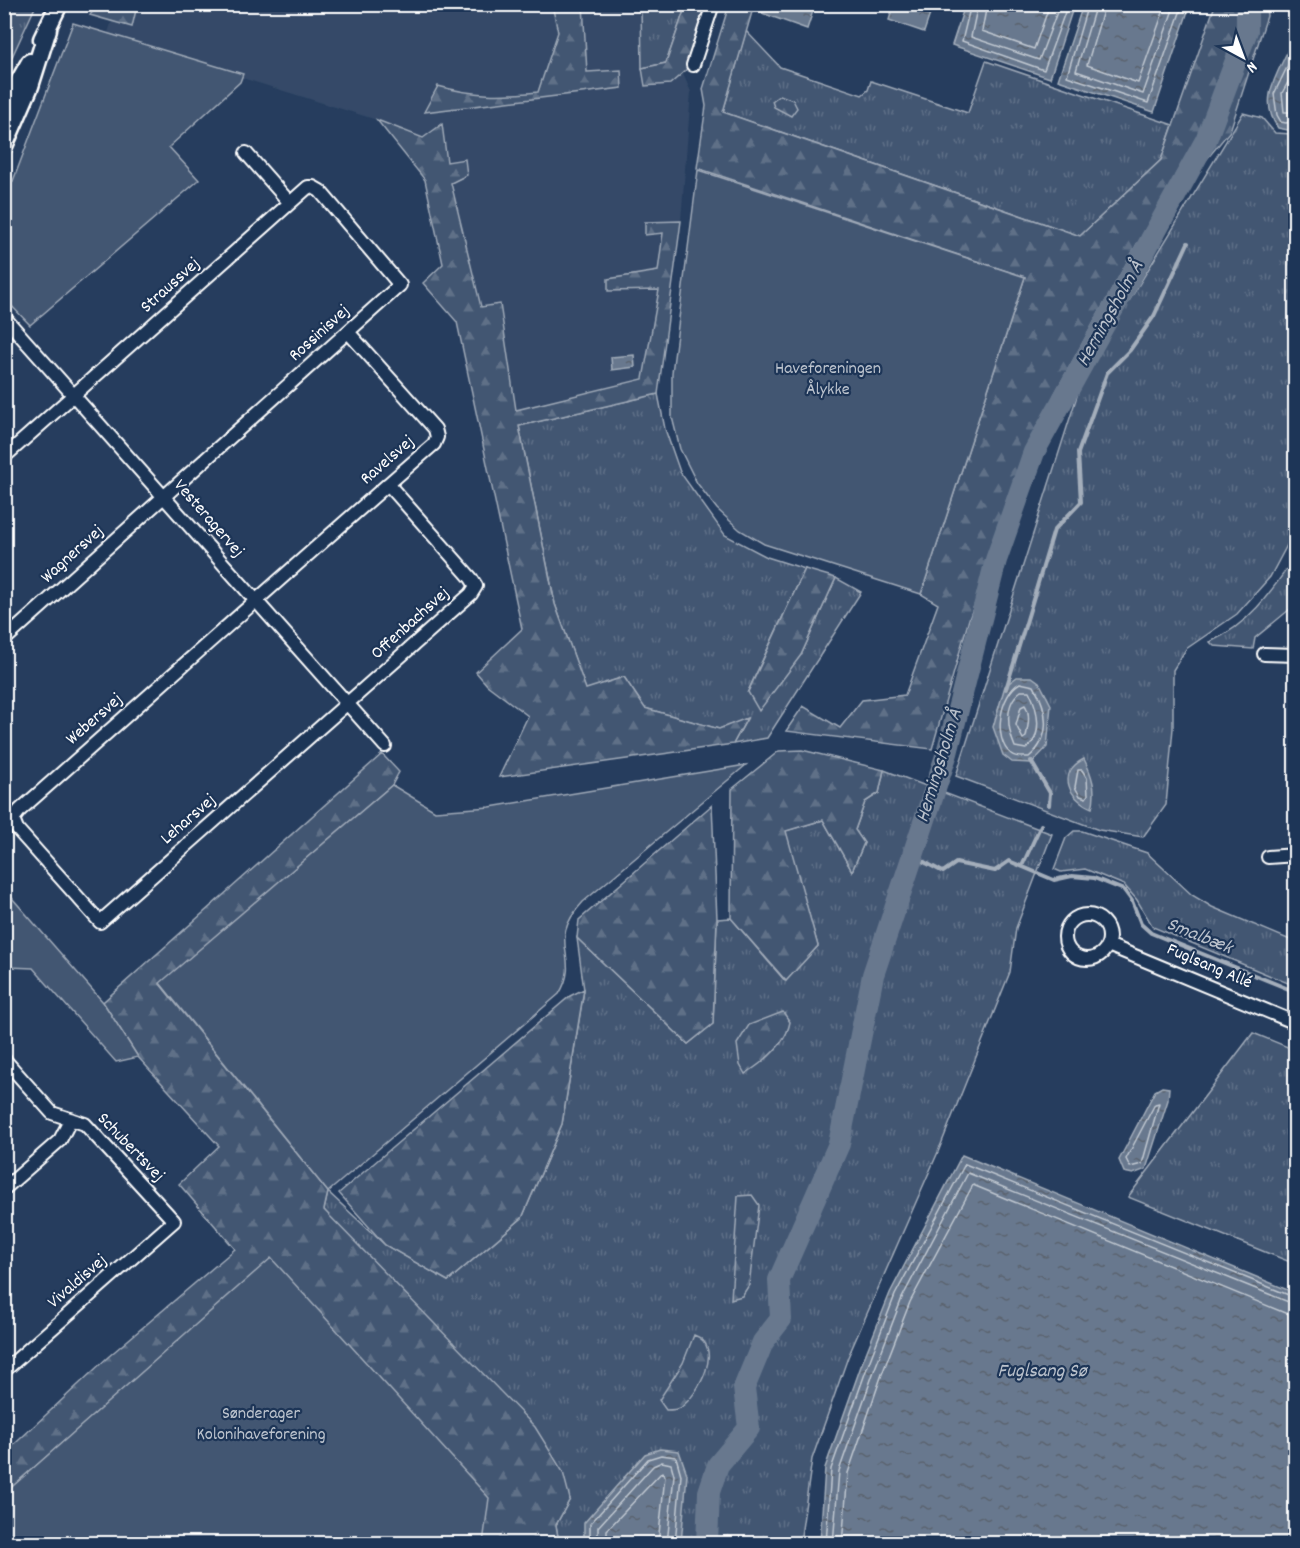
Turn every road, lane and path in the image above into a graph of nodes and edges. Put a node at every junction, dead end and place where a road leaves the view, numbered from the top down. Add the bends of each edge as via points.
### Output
1 (59, 4) edge
2 (713, 4) edge
3 (48, 29) junction
4 (693, 65) dead end
5 (4, 108) edge
6 (4, 146) edge
7 (246, 153) dead end
8 (313, 187) joint
9 (290, 203) junction
10 (4, 317) edge
11 (349, 333) junction
12 (75, 395) junction
13 (4, 457) edge
14 (388, 484) junction
15 (165, 497) junction
16 (257, 602) junction
17 (4, 640) edge
18 (1264, 654) dead end
19 (1296, 655) edge
20 (348, 704) junction
21 (385, 746) dead end
22 (1296, 855) edge
23 (1268, 857) dead end
24 (59, 875) joint
25 (1108, 945) dead end
26 (1296, 1023) edge
27 (4, 1059) edge
28 (71, 1119) junction
29 (4, 1189) edge
30 (174, 1221) joint
31 (4, 1371) edge

1 - 3 street
2 - 4 street
3 - 5 street
3 - 6 street via 30,86
7 - 9 street
8 - 9 street, Straussvej
8 - 11 street, Rossinisvej via 400,285
9 - 12 street, Straussvej
10 - 12 street, Vesteragervej
11 - 14 street, Ravelsvej via 435,429 434,444
11 - 15 street, Rossinisvej
12 - 13 street, Straussvej
12 - 15 street, Vesteragervej
14 - 16 street, Ravelsvej
14 - 20 street, Offenbachsvej via 476,586
15 - 16 street, Vesteragervej
15 - 17 street, Wagnersvej
16 - 20 street, Vesteragervej
16 - 24 street, Webersvej via 13,819 16,829
18 - 19 street
20 - 21 street, Vesteragervej
20 - 24 street, Leharsvej via 100,922
22 - 23 street
25 - 26 street, Fuglsang Allé
27 - 28 street, Schubertsvej via 52,1113
28 - 29 street via 60,1140
28 - 30 street, Schubertsvej via 85,1124
30 - 31 street, Vivaldisvej

